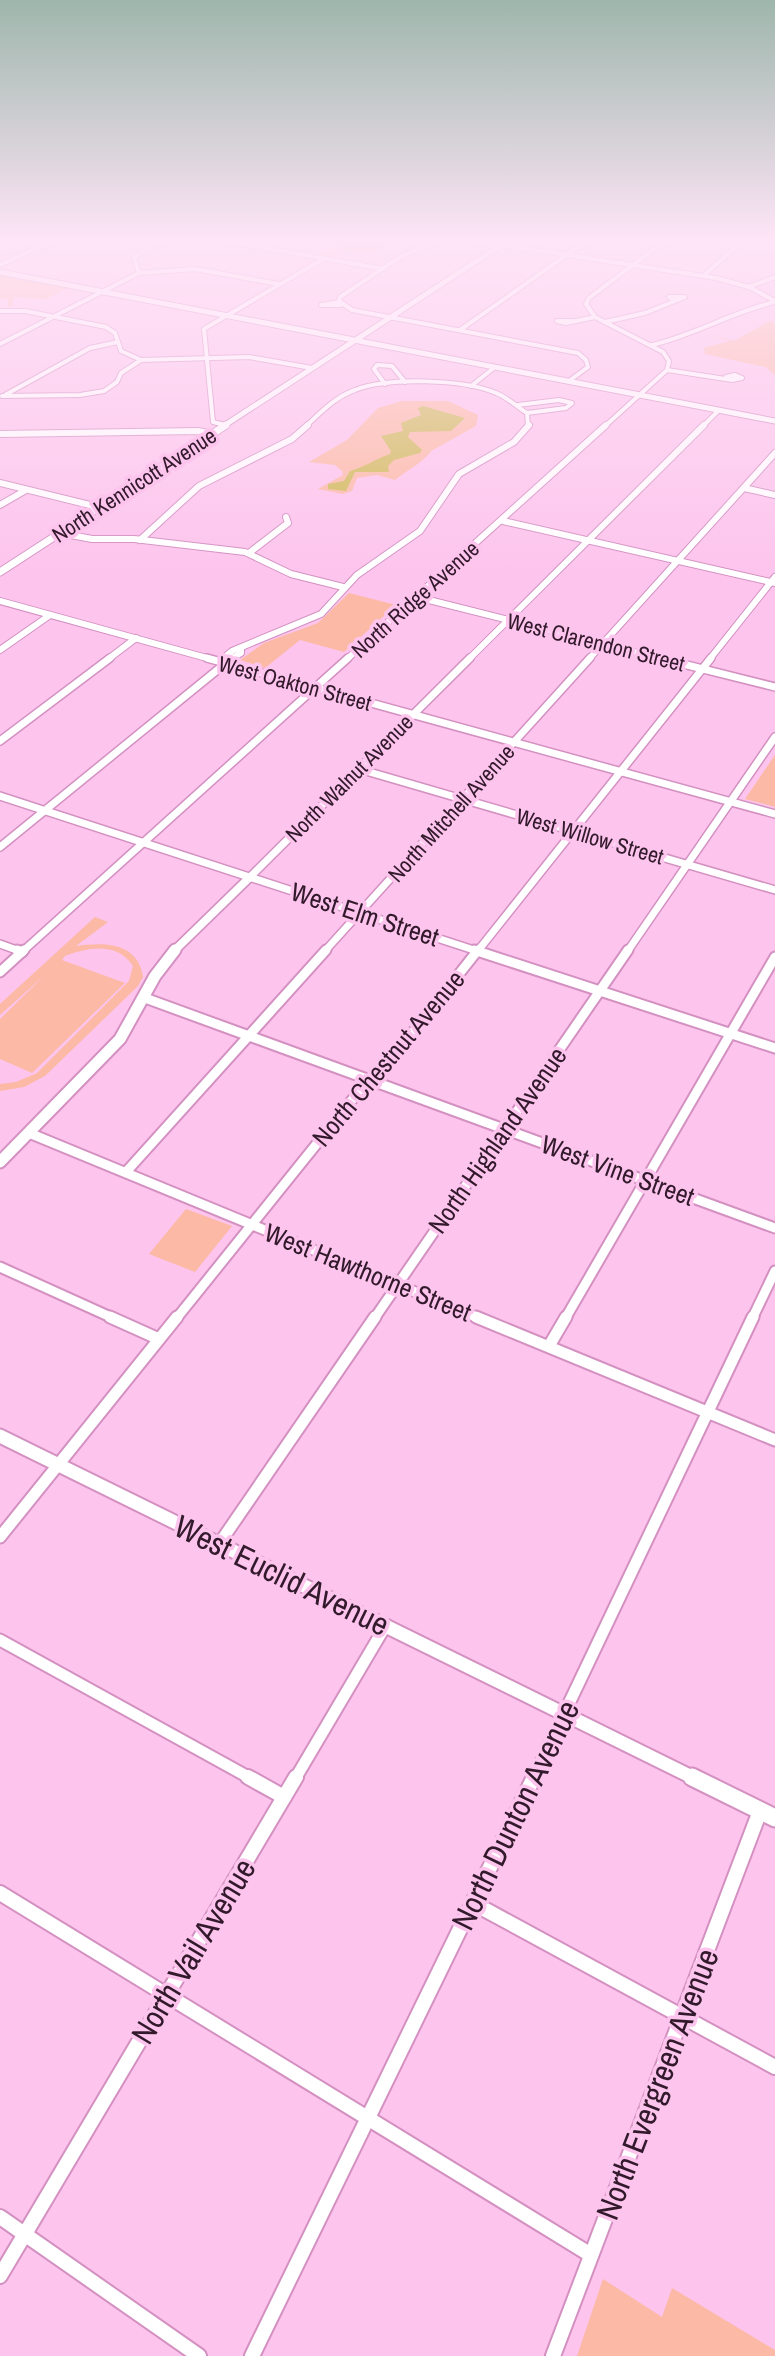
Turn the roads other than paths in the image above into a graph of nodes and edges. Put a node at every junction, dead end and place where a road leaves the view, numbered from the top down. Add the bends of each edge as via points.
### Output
1 (87, 350) edge
2 (121, 350) edge
3 (205, 350) edge
4 (340, 350) edge
5 (407, 350) edge
6 (562, 350) edge
7 (658, 350) edge
8 (205, 358) junction
9 (141, 360) junction
10 (495, 367) junction
11 (312, 368) junction
12 (667, 370) junction
13 (726, 377) dead end
14 (569, 381) junction
15 (405, 382) junction
16 (385, 384) junction
17 (471, 386) junction
18 (642, 395) junction
19 (1, 398) edge
20 (518, 405) junction
21 (719, 410) junction
22 (527, 413) junction
23 (775, 421) edge
24 (213, 422) junction
25 (225, 425) junction
26 (198, 431) junction
27 (0, 434) edge
28 (212, 434) junction
29 (775, 453) edge
30 (0, 483) edge
31 (744, 488) junction
32 (26, 490) junction
33 (775, 495) edge
34 (0, 505) edge
35 (98, 507) junction
36 (286, 517) dead end
37 (503, 521) junction
38 (60, 533) junction
39 (140, 540) junction
40 (589, 540) junction
41 (249, 553) junction
42 (679, 561) junction
43 (0, 572) edge
44 (774, 581) edge
45 (343, 587) junction
46 (417, 597) junction
47 (0, 601) edge
48 (50, 615) junction
49 (509, 621) junction
50 (136, 638) junction
51 (603, 644) junction
52 (0, 650) edge
53 (223, 663) junction
54 (700, 668) junction
55 (775, 687) edge
56 (315, 688) junction
57 (412, 715) junction
58 (775, 737) edge
59 (0, 741) edge
60 (515, 743) junction
61 (359, 769) junction
62 (619, 771) junction
63 (0, 796) edge
64 (463, 800) junction
65 (730, 802) junction
66 (44, 810) junction
67 (775, 814) edge
68 (572, 831) junction
69 (143, 843) junction
70 (0, 847) edge
71 (688, 864) junction
72 (250, 877) junction
73 (775, 890) edge
74 (360, 913) junction
75 (0, 944) edge
76 (477, 951) junction
77 (22, 952) junction
78 (775, 957) edge
79 (0, 972) edge
80 (600, 991) junction
81 (145, 998) junction
82 (730, 1034) junction
83 (249, 1035) junction
84 (775, 1048) edge
85 (371, 1080) junction
86 (506, 1128) junction
87 (29, 1133) junction
88 (0, 1162) edge
89 (126, 1172) junction
90 (645, 1180) junction
91 (252, 1224) junction
92 (775, 1228) edge
93 (0, 1267) edge
94 (775, 1271) edge
95 (397, 1284) junction
96 (159, 1339) junction
97 (549, 1346) junction
98 (708, 1412) junction
99 (0, 1436) edge
100 (775, 1440) edge
101 (59, 1465) junction
102 (0, 1537) edge
103 (219, 1544) junction
104 (386, 1625) junction
105 (0, 1640) edge
106 (565, 1713) junction
107 (284, 1797) junction
108 (760, 1811) junction
109 (775, 1818) edge
110 (0, 1893) edge
111 (473, 1903) junction
112 (167, 1995) junction
113 (684, 2017) junction
114 (775, 2067) edge
115 (367, 2119) junction
116 (0, 2217) edge
117 (25, 2235) junction
118 (591, 2255) junction
119 (0, 2276) edge
120 (199, 2356) edge
121 (252, 2356) edge
122 (553, 2356) edge

1 - 19 street
2 - 9 street
3 - 8 street
4 - 11 street, North Kennicott Avenue
5 - 10 street
6 - 14 street via 578,353 588,367
7 - 12 street via 668,358
8 - 9 street
8 - 11 street via 249,357
8 - 24 street
9 - 19 street via 104,391
10 - 14 street
10 - 17 street
11 - 25 street, North Kennicott Avenue
12 - 13 street
12 - 18 street, North Ridge Avenue
14 - 18 street
15 - 16 street
15 - 16 street via 392,366 380,364 374,368
15 - 17 street
16 - 39 street via 340,397 292,439 208,480
17 - 20 street
18 - 21 street
18 - 37 street, North Ridge Avenue
20 - 22 street
20 - 22 street via 572,403
21 - 23 street
21 - 40 street, North Walnut Avenue
22 - 45 street via 529,426 519,439 464,471 420,531
24 - 25 street
24 - 26 street
25 - 28 street, North Kennicott Avenue
26 - 27 street
26 - 28 street
28 - 35 street, North Kennicott Avenue
29 - 31 street, North Mitchell Avenue
30 - 32 street
31 - 33 street
31 - 42 street, North Mitchell Avenue
32 - 34 street
32 - 35 street
35 - 38 street, North Kennicott Avenue
36 - 41 street via 283,528
37 - 40 street
37 - 46 street, North Ridge Avenue
38 - 39 street
38 - 43 street, North Kennicott Avenue
39 - 41 street
40 - 42 street
40 - 49 street, North Walnut Avenue
41 - 45 street via 291,574
42 - 44 street
42 - 51 street, North Mitchell Avenue
44 - 54 street, North Chestnut Avenue
45 - 53 street via 315,617 241,649
46 - 49 street, West Clarendon Street
46 - 56 street, North Ridge Avenue
47 - 48 street, West Oakton Street
48 - 50 street, West Oakton Street
48 - 52 street
49 - 51 street, West Clarendon Street
49 - 57 street, North Walnut Avenue
50 - 53 street, West Oakton Street
50 - 59 street
51 - 54 street, West Clarendon Street
51 - 60 street, North Mitchell Avenue
53 - 56 street, West Oakton Street
53 - 66 street
54 - 55 street, West Clarendon Street
54 - 62 street, North Chestnut Avenue
56 - 57 street, West Oakton Street
56 - 69 street, North Ridge Avenue
57 - 60 street, West Oakton Street
57 - 61 street, North Walnut Avenue
58 - 65 street, North Highland Avenue
60 - 62 street, West Oakton Street
60 - 64 street, North Mitchell Avenue
61 - 64 street, West Willow Street
61 - 72 street, North Walnut Avenue
62 - 65 street, West Oakton Street
62 - 68 street, North Chestnut Avenue
63 - 66 street, West Elm Street
64 - 68 street, West Willow Street
64 - 74 street, North Mitchell Avenue
65 - 67 street, West Oakton Street
65 - 71 street, North Highland Avenue
66 - 69 street, West Elm Street
66 - 70 street
68 - 71 street, West Willow Street
68 - 76 street, North Chestnut Avenue
69 - 72 street, West Elm Street
69 - 77 street, North Ridge Avenue
71 - 73 street, West Willow Street
71 - 80 street, North Highland Avenue
72 - 74 street, West Elm Street
72 - 81 street, North Walnut Avenue via 170,955
74 - 76 street, West Elm Street
74 - 83 street, North Mitchell Avenue
75 - 77 street
76 - 80 street, West Elm Street
76 - 85 street, North Chestnut Avenue
77 - 79 street, North Ridge Avenue
78 - 82 street
80 - 82 street, West Elm Street
80 - 86 street, North Highland Avenue
81 - 83 street, West Vine Street
81 - 87 street, North Walnut Avenue via 120,1039
82 - 84 street, West Elm Street
82 - 90 street
83 - 85 street, West Vine Street
83 - 89 street, North Mitchell Avenue
85 - 86 street, West Vine Street
85 - 91 street, North Chestnut Avenue
86 - 90 street, West Vine Street
86 - 95 street, North Highland Avenue
87 - 88 street, North Walnut Avenue
87 - 89 street, West Hawthorne Street
89 - 91 street, West Hawthorne Street
90 - 92 street, West Vine Street
90 - 97 street
91 - 95 street, West Hawthorne Street
91 - 96 street, North Chestnut Avenue
93 - 96 street
94 - 98 street, North Dunton Avenue
95 - 97 street, West Hawthorne Street
95 - 103 street, North Highland Avenue
96 - 101 street, North Chestnut Avenue
97 - 98 street, West Hawthorne Street
98 - 100 street, West Hawthorne Street
98 - 106 street, North Dunton Avenue
99 - 101 street, West Euclid Avenue
101 - 102 street, North Chestnut Avenue
101 - 103 street, West Euclid Avenue
103 - 104 street, West Euclid Avenue
104 - 106 street, West Euclid Avenue
104 - 107 street, North Vail Avenue
105 - 107 street
106 - 108 street, West Euclid Avenue
106 - 111 street, North Dunton Avenue
107 - 112 street, North Vail Avenue
108 - 109 street, West Euclid Avenue
108 - 113 street, North Evergreen Avenue
110 - 112 street
111 - 113 street
111 - 115 street, North Dunton Avenue
112 - 115 street
112 - 117 street, North Vail Avenue
113 - 114 street
113 - 118 street, North Evergreen Avenue
115 - 118 street
115 - 121 street, North Dunton Avenue
116 - 117 street
117 - 119 street, North Vail Avenue
117 - 120 street
118 - 122 street, North Evergreen Avenue

